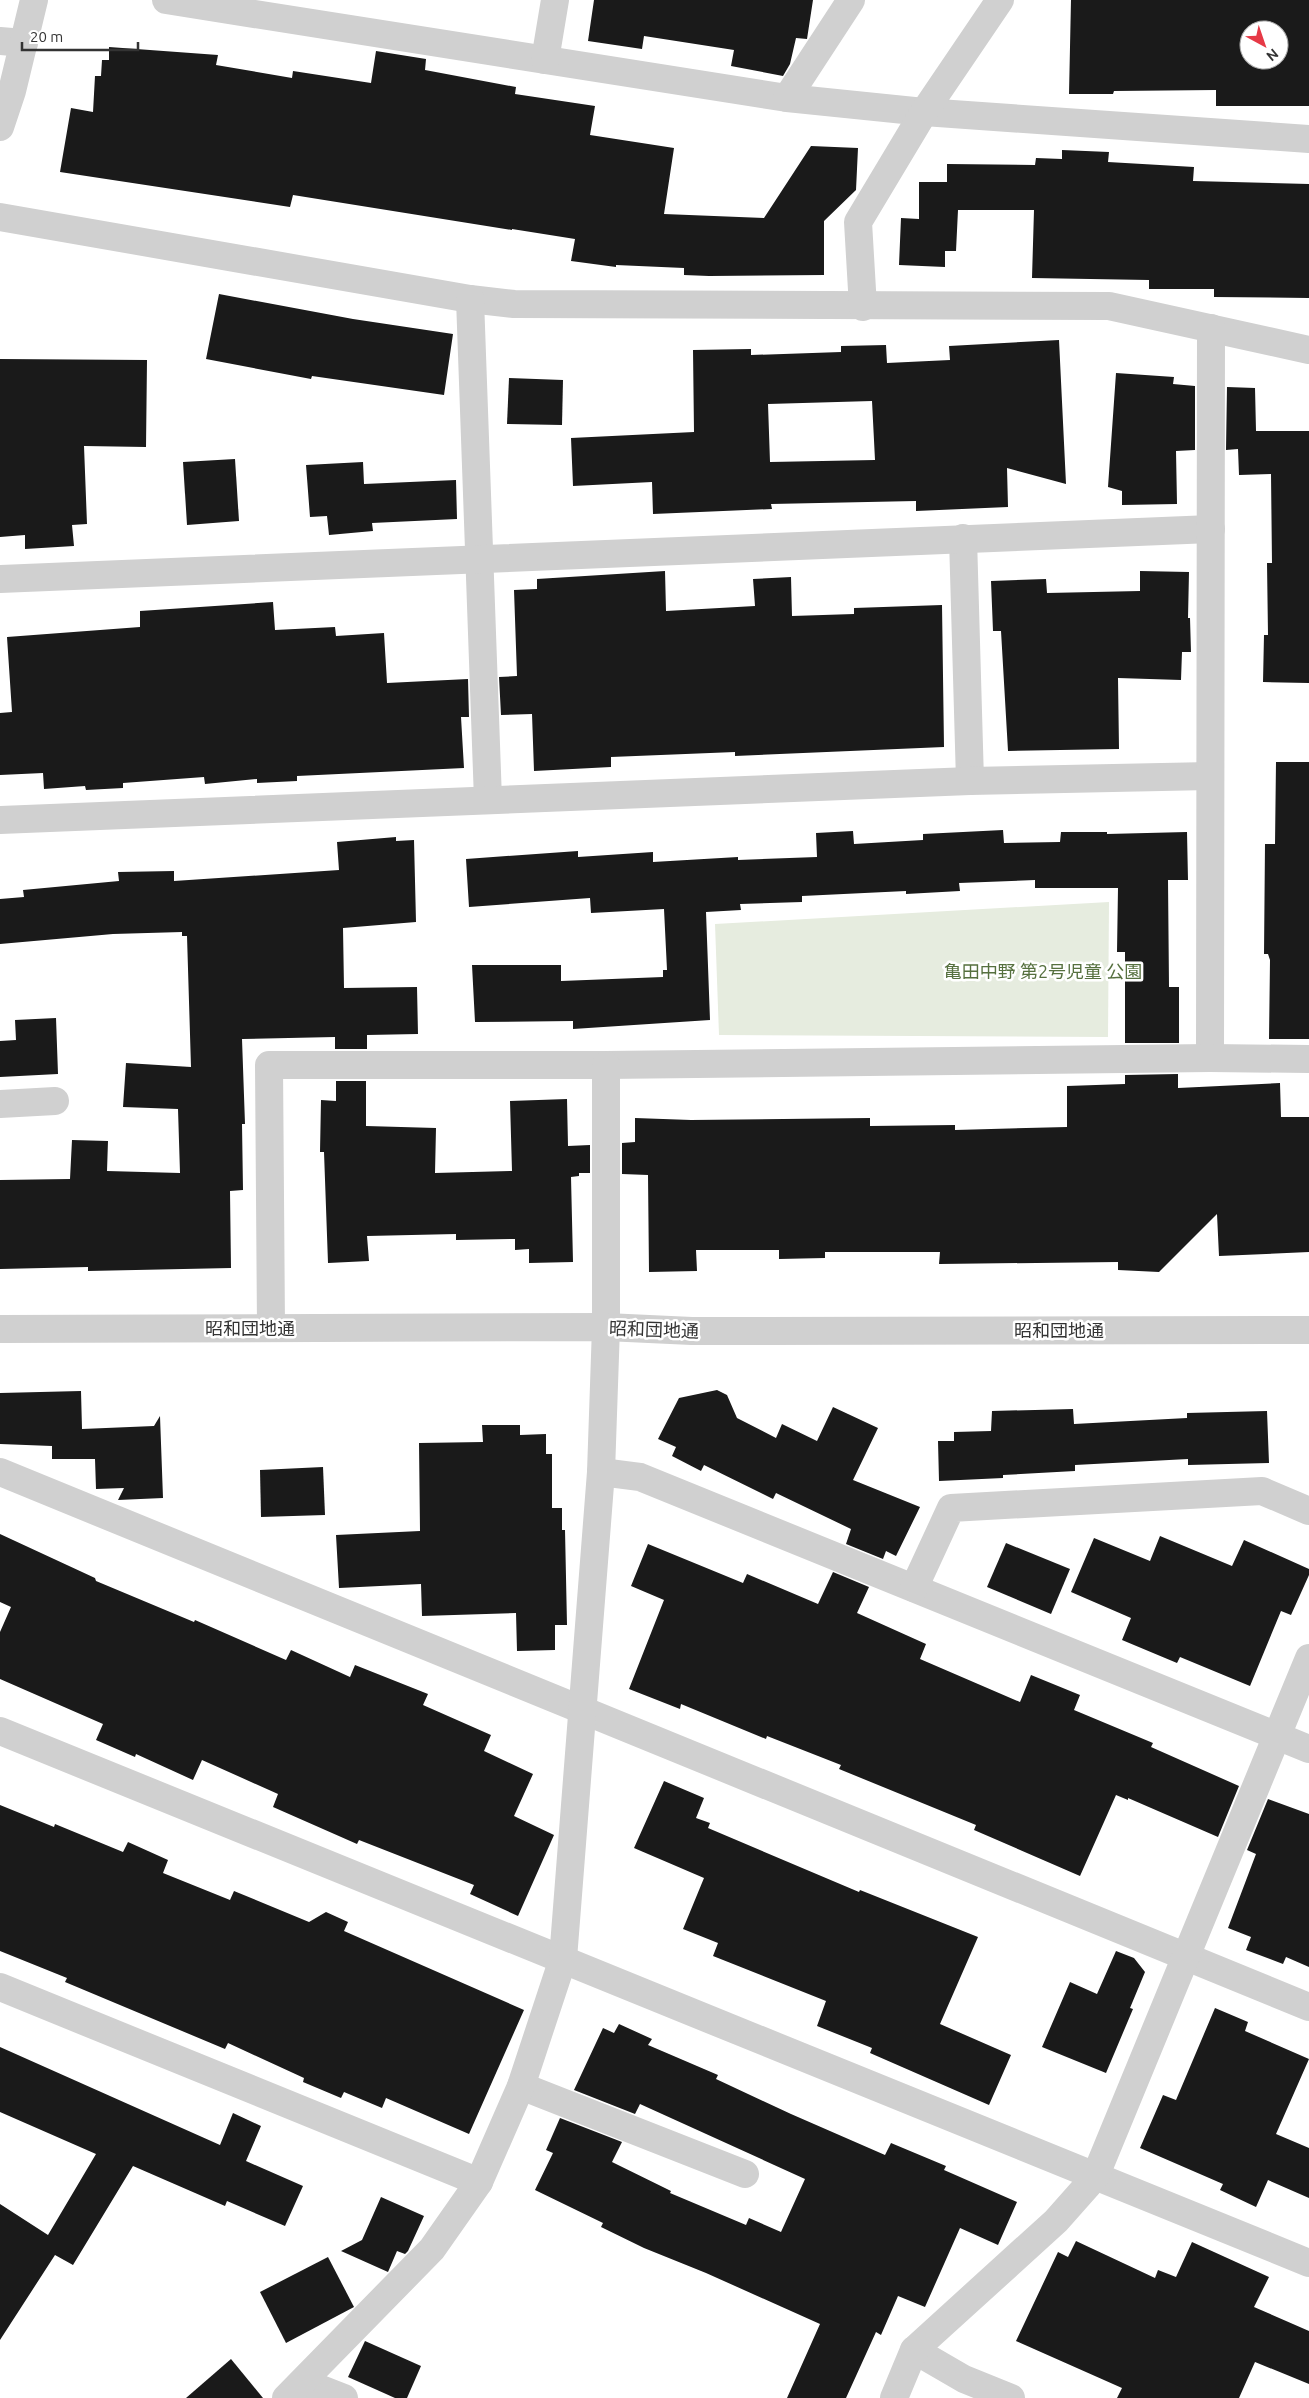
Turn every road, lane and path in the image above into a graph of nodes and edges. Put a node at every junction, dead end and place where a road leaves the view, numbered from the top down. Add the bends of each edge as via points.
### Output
1 (34, 0) edge
2 (166, 0) edge
3 (555, 0) edge
4 (851, 0) edge
5 (1000, 0) edge
6 (12, 42) edge
7 (545, 60) junction
8 (787, 98) junction
9 (924, 112) junction
10 (0, 127) edge
11 (1309, 139) edge
12 (0, 217) edge
13 (470, 300) junction
14 (863, 306) junction
15 (1211, 328) junction
16 (1309, 350) edge
17 (1211, 529) junction
18 (963, 538) junction
19 (478, 559) junction
20 (0, 579) edge
21 (1210, 776) junction
22 (970, 780) junction
23 (488, 800) junction
24 (0, 820) edge
25 (1210, 1058) junction
26 (1309, 1059) edge
27 (606, 1065) junction
28 (55, 1101) dead end
29 (0, 1104) edge
30 (271, 1328) junction
31 (606, 1328) junction
32 (0, 1329) edge
33 (1309, 1330) edge
34 (0, 1472) edge
35 (601, 1472) junction
36 (1309, 1511) edge
37 (914, 1588) junction
38 (1309, 1658) edge
39 (582, 1711) junction
40 (0, 1731) edge
41 (1277, 1735) junction
42 (1309, 1748) edge
43 (1184, 1956) junction
44 (563, 1959) junction
45 (0, 1987) edge
46 (1309, 2006) edge
47 (521, 2086) junction
48 (745, 2174) dead end
49 (1095, 2177) junction
50 (478, 2182) junction
51 (1309, 2263) edge
52 (914, 2350) junction
53 (295, 2390) edge
54 (344, 2398) edge
55 (894, 2398) edge
56 (1011, 2398) edge

1 - 6 street
2 - 7 street
3 - 7 street
4 - 8 street
5 - 9 street
6 - 10 street via 12,91
7 - 8 street
8 - 9 street
9 - 11 street
9 - 14 street via 858,222
12 - 13 street
13 - 14 street via 514,304
13 - 19 street
14 - 15 street via 1110,306
15 - 16 street
15 - 17 street
17 - 18 street
17 - 21 street
18 - 19 street
18 - 22 street
19 - 20 street
19 - 23 street
21 - 22 street
21 - 25 street
22 - 23 street
23 - 24 street
25 - 26 street
25 - 27 street
27 - 30 street via 269,1064
27 - 31 street
28 - 29 street
30 - 31 street, 昭和団地通
30 - 32 street, 昭和団地通
31 - 33 street, 昭和団地通 via 692,1331
31 - 35 street
34 - 39 street
35 - 37 street via 640,1477
35 - 39 street
36 - 37 street via 1262,1491 951,1508
37 - 41 street
38 - 41 street
39 - 43 street
39 - 44 street
40 - 44 street
41 - 42 street
41 - 43 street
43 - 46 street
43 - 49 street
44 - 47 street
44 - 49 street
45 - 50 street
47 - 48 street
47 - 50 street
49 - 51 street
49 - 52 street via 1056,2221
50 - 53 street via 432,2249
52 - 55 street
52 - 56 street via 964,2379
53 - 54 street

